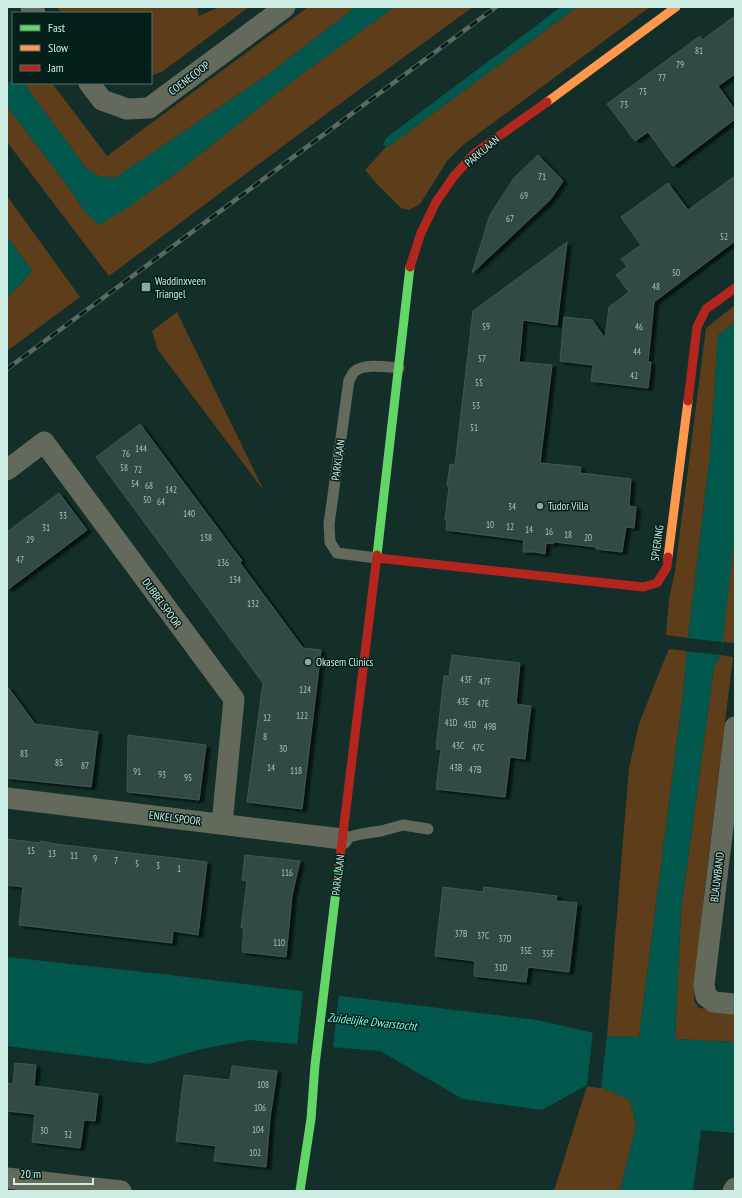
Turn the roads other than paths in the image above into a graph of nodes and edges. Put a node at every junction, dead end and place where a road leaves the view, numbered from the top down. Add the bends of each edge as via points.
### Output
1 (285, 7) edge
2 (676, 7) edge
3 (90, 84) edge
4 (735, 288) edge
5 (399, 368) junction
6 (7, 470) edge
7 (376, 558) junction
8 (735, 727) edge
9 (7, 798) edge
10 (222, 824) junction
11 (428, 830) dead end
12 (342, 839) junction
13 (735, 1004) edge
14 (7, 1178) edge
15 (735, 1188) edge
16 (121, 1191) edge
17 (300, 1191) edge
18 (733, 1191) edge

1 - 3 street, COENECOOP via 150,108 127,109 102,100
2 - 5 street, PARKLAAN via 475,153 454,176 436,202 421,233 410,266
4 - 7 street, SPIERING via 706,309 697,327 667,567 657,583 643,587
5 - 7 street, PARKLAAN
5 - 7 lane, PARKLAAN via 361,368 353,373 349,380 329,524 330,542 337,553
6 - 10 street, DUBBELSPOOR via 44,442 234,699
7 - 12 street, PARKLAAN
8 - 13 street, BLAUWBAND via 704,985 706,996 714,1002
9 - 10 street, ENKELSPOOR
10 - 12 street, ENKELSPOOR
11 - 12 lane via 403,825
12 - 17 street, PARKLAAN via 311,1119
14 - 16 street
15 - 18 street

